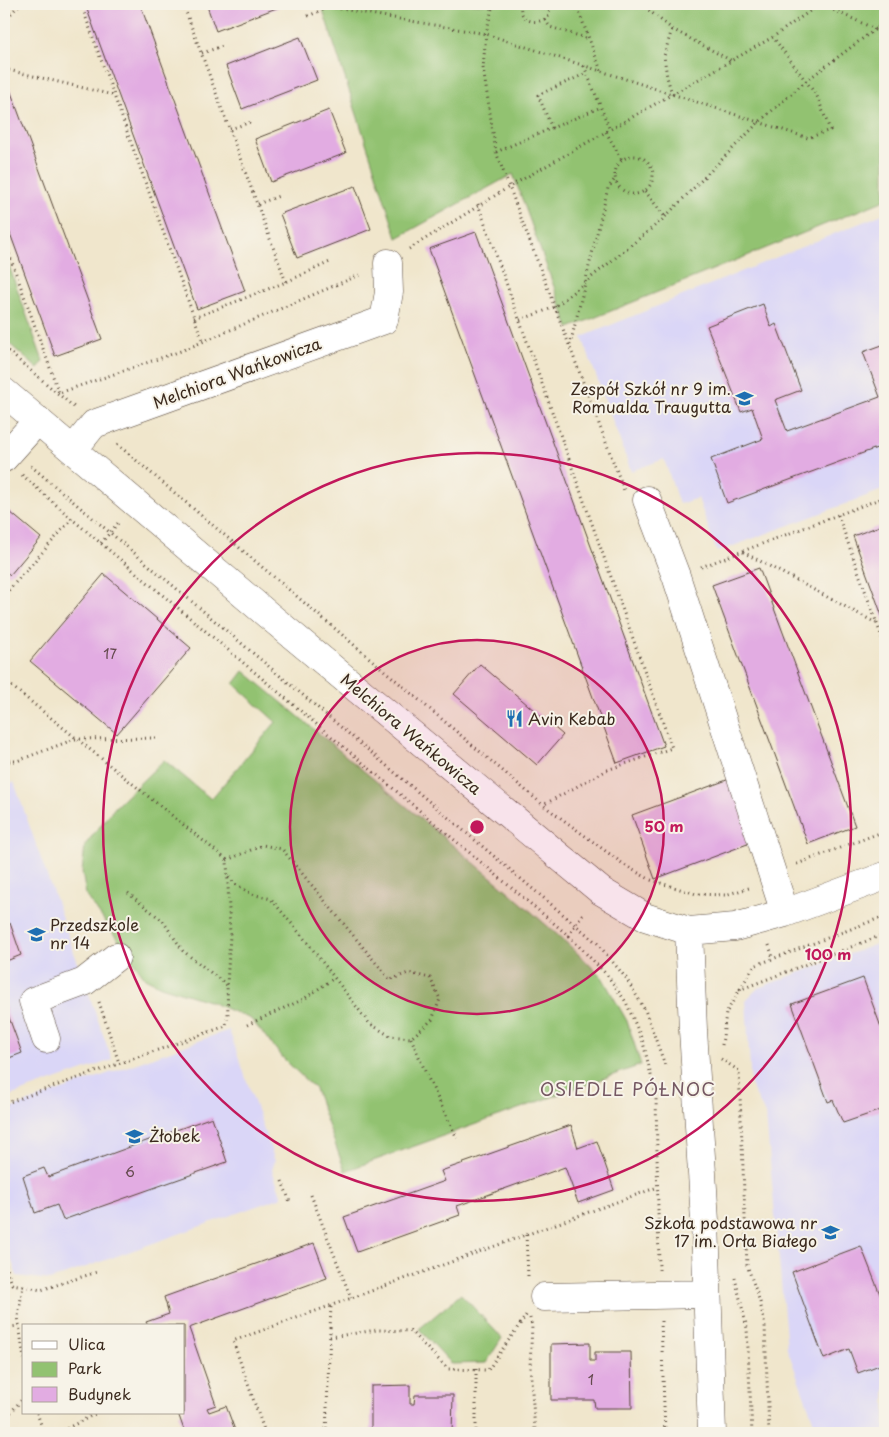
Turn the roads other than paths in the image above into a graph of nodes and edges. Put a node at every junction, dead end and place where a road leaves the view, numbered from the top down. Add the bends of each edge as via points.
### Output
1 (388, 263) road end
2 (4, 392) edge
3 (38, 420) junction
4 (73, 450) junction
5 (12, 461) edge
6 (647, 500) road end
7 (885, 876) edge
8 (785, 913) junction
9 (689, 931) junction
10 (116, 957) dead end
11 (46, 1039) dead end
12 (536, 1287) road end
13 (707, 1294) junction
14 (712, 1433) edge

1 - 4 street, Melchiora Wańkowicza via 389,292 384,320 94,424
2 - 3 street, Melchiora Wańkowicza
3 - 4 street, Melchiora Wańkowicza
3 - 5 street
4 - 9 street, Melchiora Wańkowicza via 601,891 645,917
6 - 8 street via 676,576
7 - 8 street, Melchiora Wańkowicza
8 - 9 street, Melchiora Wańkowicza via 735,927
9 - 13 street
10 - 11 street via 84,982 33,1001
12 - 13 street
13 - 14 street

